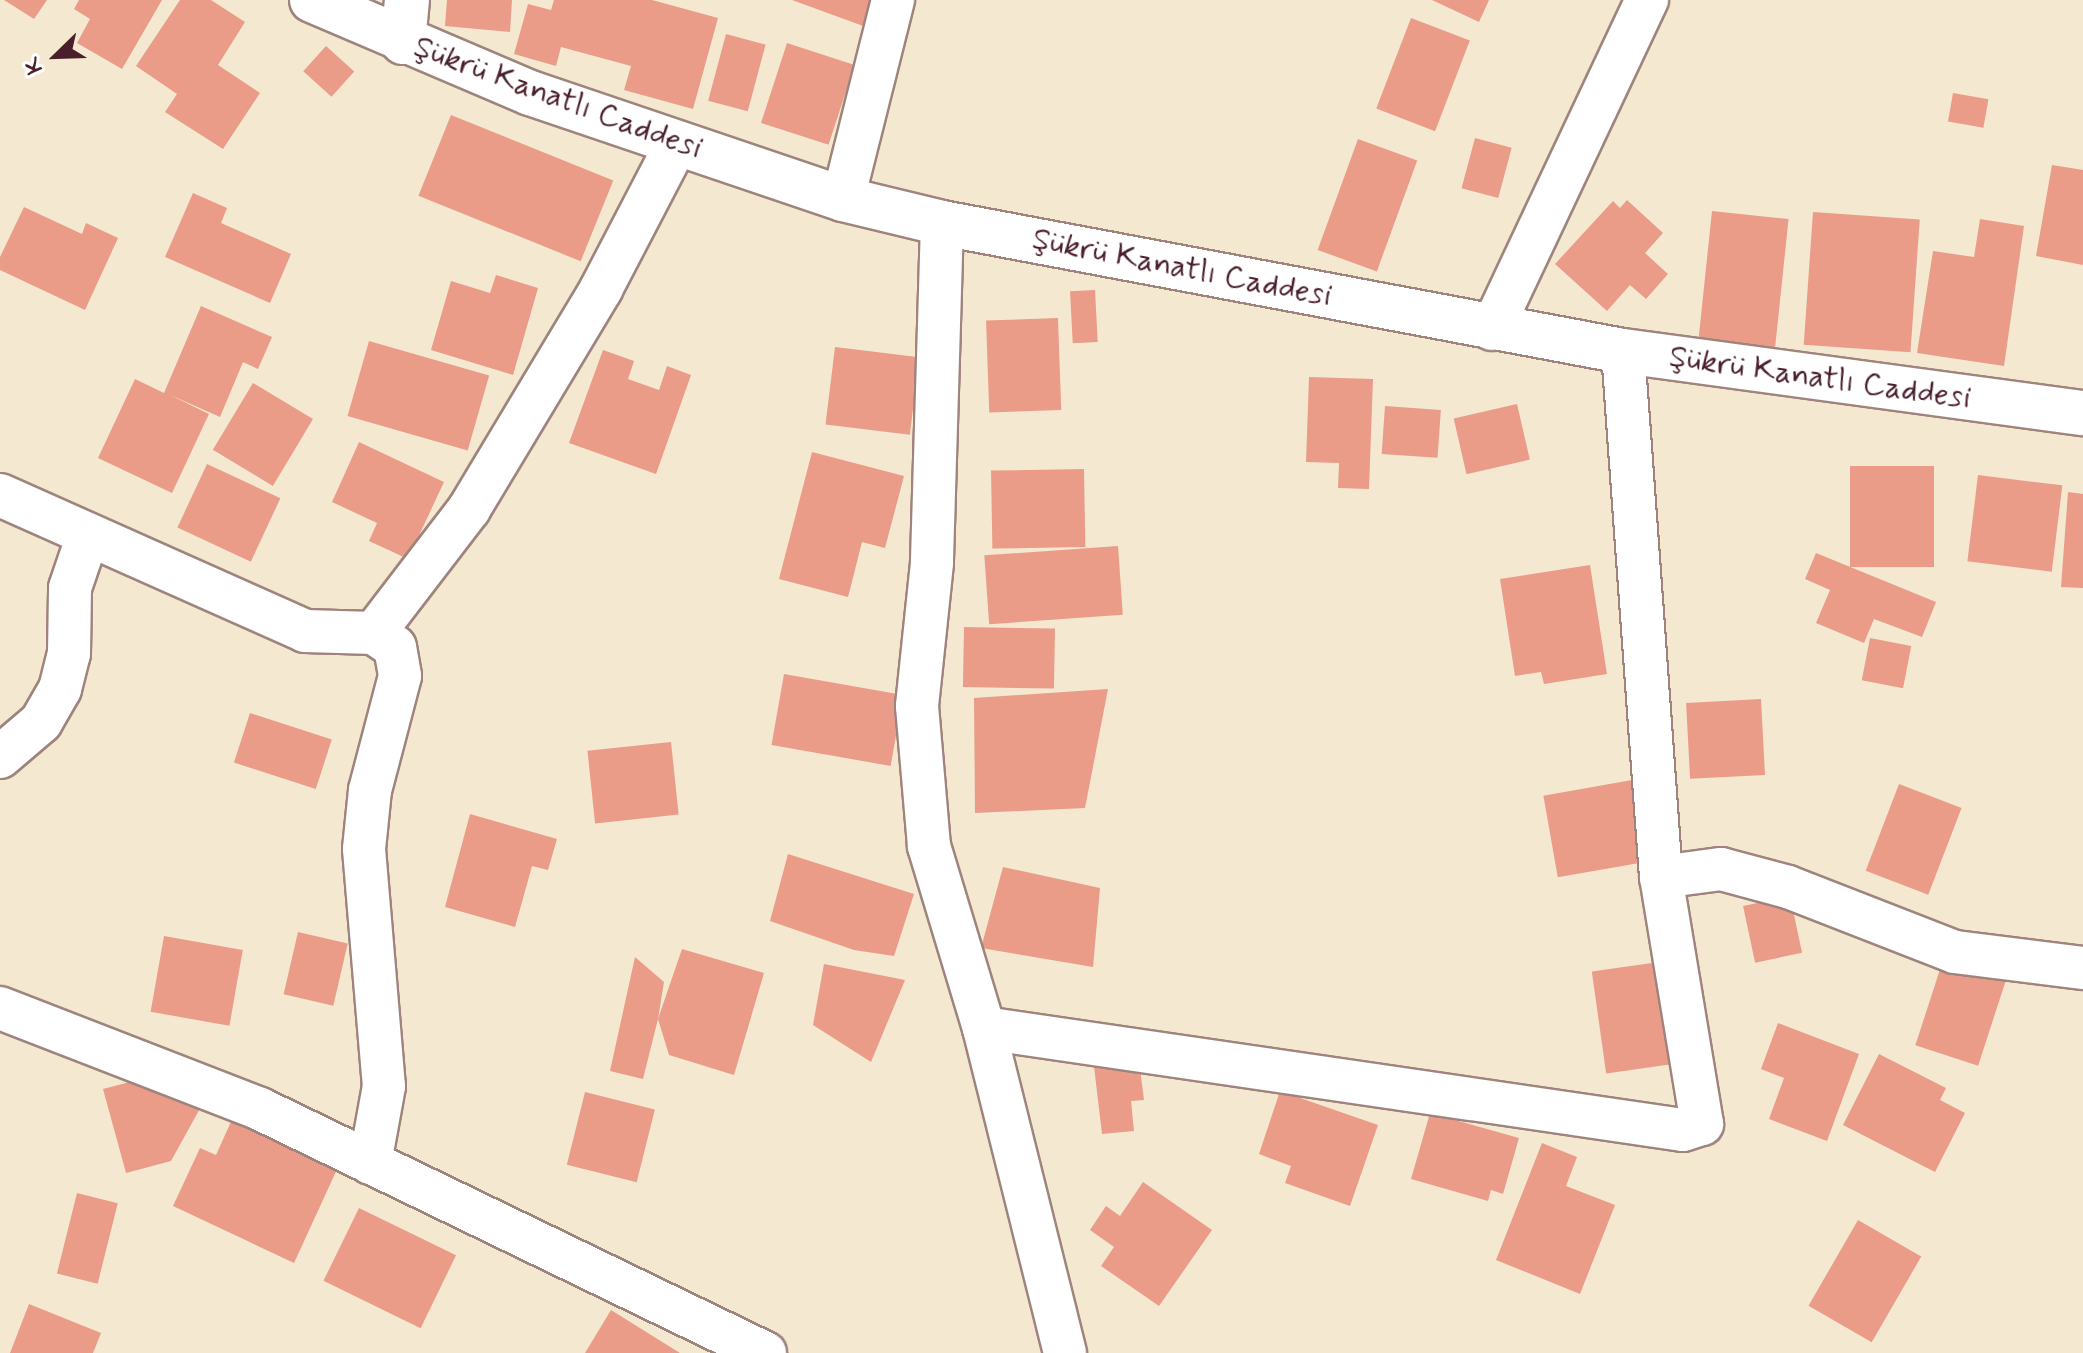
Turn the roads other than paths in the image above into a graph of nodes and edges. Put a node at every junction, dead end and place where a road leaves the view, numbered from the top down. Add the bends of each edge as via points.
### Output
1 (312, 0) edge
2 (893, 0) edge
3 (1647, 0) edge
4 (405, 21) edge
5 (677, 143) junction
6 (843, 199) junction
7 (942, 223) junction
8 (1492, 329) junction
9 (1623, 351) junction
10 (2083, 413) edge
11 (0, 495) edge
12 (88, 535) junction
13 (374, 633) junction
14 (0, 757) edge
15 (1661, 877) junction
16 (2083, 968) edge
17 (0, 1008) edge
18 (984, 1028) junction
19 (370, 1163) junction
20 (765, 1353) edge
21 (1065, 1353) edge

1 - 4 street, Şükrü Kanatlı Caddesi
2 - 6 street
3 - 8 street
4 - 5 street, Şükrü Kanatlı Caddesi
5 - 6 street, Şükrü Kanatlı Caddesi
5 - 13 street via 601,289 469,509
6 - 7 street, Şükrü Kanatlı Caddesi
7 - 8 street, Şükrü Kanatlı Caddesi
7 - 18 street via 932,563 917,706 929,846
8 - 9 street, Şükrü Kanatlı Caddesi
9 - 10 street, Şükrü Kanatlı Caddesi
9 - 15 street
11 - 12 street
12 - 13 street via 305,631
12 - 14 street via 70,588 69,654 60,689 41,722
13 - 19 street via 395,647 400,676 370,790 364,849 384,1086
15 - 16 street via 1721,869 1788,887 1955,952
15 - 18 street via 1702,1124 1683,1130
17 - 19 street via 260,1109
18 - 21 street
19 - 20 street

